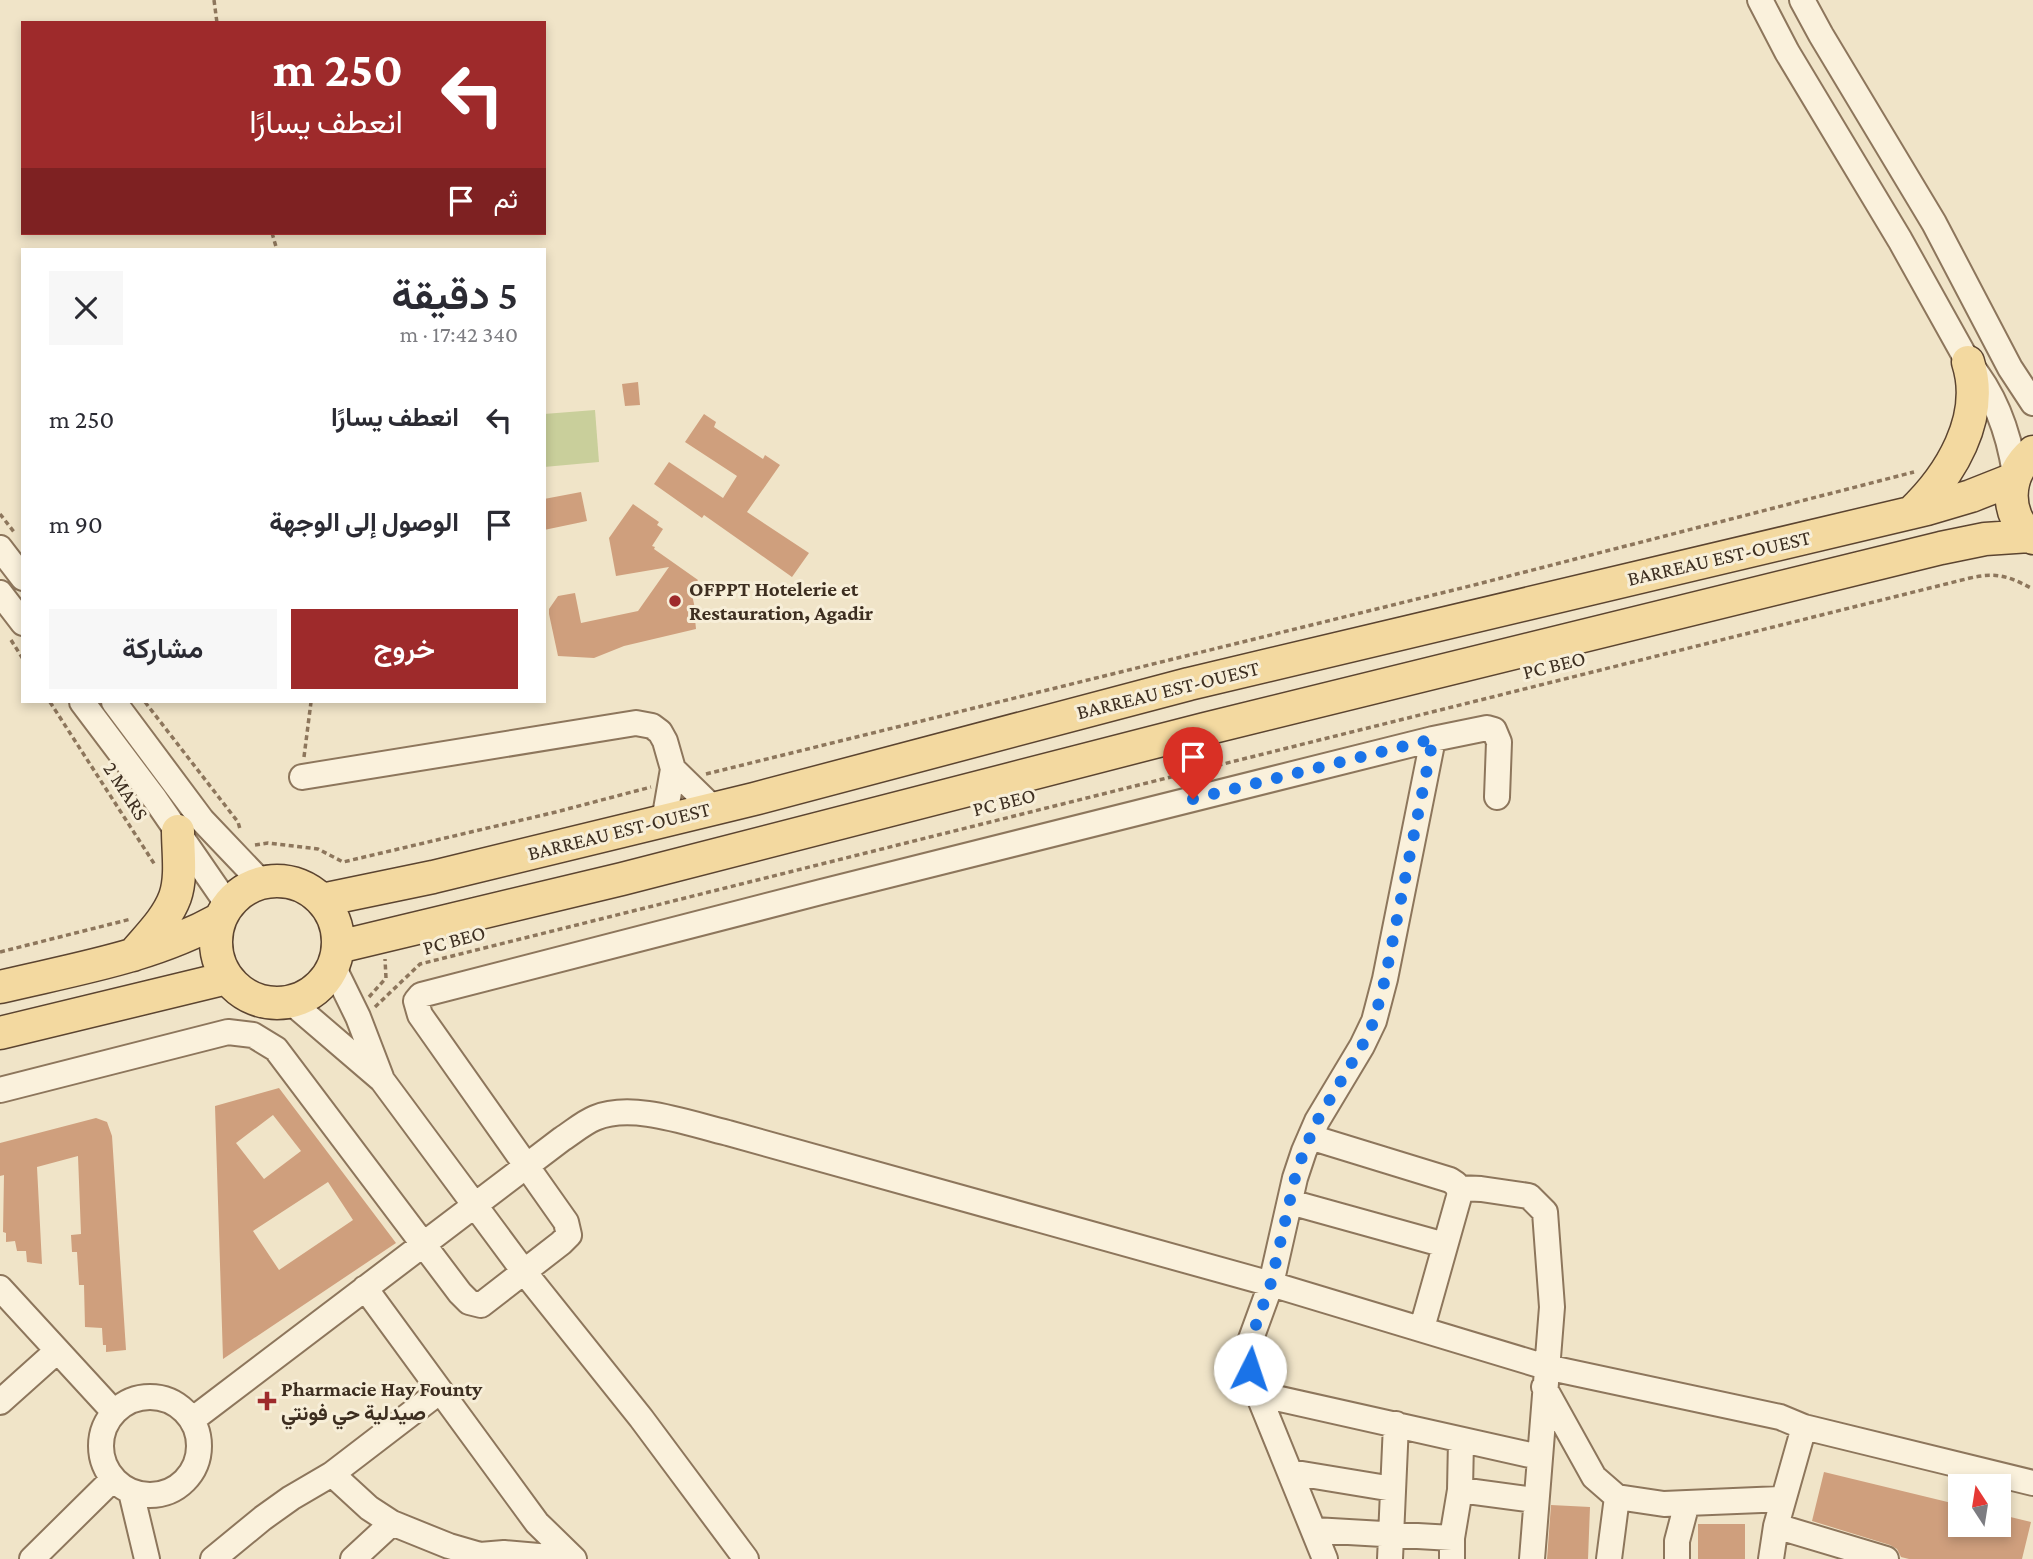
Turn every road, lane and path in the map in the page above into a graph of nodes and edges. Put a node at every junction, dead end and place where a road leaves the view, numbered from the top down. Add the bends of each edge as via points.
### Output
1 (214, 0) edge
2 (1760, 0) edge
3 (1802, 0) edge
4 (217, 21) edge
5 (1968, 362) junction
6 (2033, 404) edge
7 (1951, 466) junction
8 (2021, 469) edge
9 (1911, 513) junction
10 (2031, 537) edge
11 (0, 548) edge
12 (21, 575) edge
13 (2033, 589) edge
14 (0, 593) edge
15 (21, 620) edge
16 (51, 703) edge
17 (83, 703) edge
18 (115, 703) edge
19 (146, 703) edge
20 (311, 703) edge
21 (1433, 739) junction
22 (302, 777) joint
23 (676, 777) junction
24 (1497, 797) dead end
25 (713, 808) junction
26 (664, 821) junction
27 (178, 831) junction
28 (238, 849) junction
29 (262, 883) junction
30 (322, 900) junction
31 (172, 904) junction
32 (224, 912) junction
33 (385, 936) junction
34 (0, 952) edge
35 (134, 955) junction
36 (336, 957) junction
37 (227, 978) junction
38 (0, 987) edge
39 (291, 1002) junction
40 (357, 1014) junction
41 (0, 1033) edge
42 (382, 1080) junction
43 (0, 1090) edge
44 (1310, 1137) junction
45 (525, 1167) junction
46 (1459, 1188) junction
47 (1290, 1202) junction
48 (475, 1205) junction
49 (1445, 1245) junction
50 (424, 1247) junction
51 (525, 1273) junction
52 (1271, 1283) junction
53 (0, 1287) edge
54 (365, 1288) junction
55 (1422, 1328) junction
56 (57, 1351) junction
57 (1545, 1377) junction
58 (439, 1392) junction
59 (1258, 1394) junction
60 (0, 1402) edge
61 (114, 1412) junction
62 (192, 1420) junction
63 (1396, 1424) junction
64 (1804, 1427) junction
65 (1461, 1440) junction
66 (1539, 1457) junction
67 (1290, 1472) junction
68 (332, 1474) junction
69 (2033, 1483) edge
70 (122, 1485) junction
71 (1394, 1489) junction
72 (1460, 1490) junction
73 (1617, 1497) junction
74 (1783, 1499) junction
75 (1535, 1500) junction
76 (1688, 1503) junction
77 (392, 1523) junction
78 (1776, 1527) junction
79 (1314, 1530) junction
80 (1391, 1534) junction
81 (1452, 1549) edge
82 (477, 1557) edge
83 (32, 1559) edge
84 (147, 1559) edge
85 (213, 1559) edge
86 (354, 1559) edge
87 (573, 1559) edge
88 (746, 1559) edge
89 (1325, 1559) edge
90 (1391, 1559) edge
91 (1532, 1559) edge
92 (1609, 1559) edge
93 (1677, 1559) edge
94 (1771, 1559) edge
95 (1886, 1559) edge

1 - 4 path
2 - 5 street
3 - 6 street via 1934,223
5 - 7 main road via 1973,377 1970,415
5 - 8 street via 1983,380
7 - 9 main road
7 - 23 path
8 - 9 main road, BARREAU EST-OUEST via 1971,496
8 - 10 main road via 2012,504
9 - 25 main road, BARREAU EST-OUEST via 1189,684
10 - 33 main road, BARREAU EST-OUEST via 1985,539 1941,548
11 - 12 street
13 - 40 path, PC BEO via 2002,575 1970,578 434,960 420,964 377,1007
14 - 15 street
16 - 31 path, 2 MARS
17 - 27 street
18 - 28 street via 174,784
19 - 28 path via 238,822
20 - 22 path
21 - 24 street via 1494,730 1499,742
21 - 44 street via 1374,1021
21 - 45 street via 421,995 416,1001 420,1015
22 - 23 street via 636,723 660,732
23 - 25 street
23 - 26 street
23 - 28 path via 543,815 343,862 318,849 268,843
25 - 26 main road, BARREAU EST-OUEST
26 - 30 main road, BARREAU EST-OUEST
27 - 31 main road via 179,864
27 - 32 street
28 - 29 street
29 - 30 main road via 296,884
29 - 32 main road via 244,890
30 - 36 main road via 337,930
31 - 34 path
31 - 35 main road
32 - 35 main road via 192,935
32 - 37 main road via 216,949
33 - 36 main road, BARREAU EST-OUEST
33 - 40 path via 386,978
35 - 38 main road
36 - 39 main road via 323,982
36 - 40 street
37 - 39 main road via 255,1000
37 - 41 main road
39 - 42 street
40 - 42 street
42 - 48 street
43 - 50 street via 228,1032 253,1035 275,1049
44 - 46 street via 1450,1180
44 - 47 street
45 - 48 street
45 - 51 street via 569,1231 566,1239
45 - 52 street via 593,1119 610,1113 641,1113 729,1133
46 - 49 street
46 - 57 street via 1529,1196 1545,1212 1552,1307
47 - 49 street
47 - 52 street
48 - 50 street
48 - 51 street
49 - 55 street
50 - 51 street via 468,1302 476,1305 486,1303
50 - 54 street
51 - 88 street
52 - 55 street
52 - 59 street via 1248,1347
53 - 56 street
54 - 58 street
54 - 62 street
55 - 57 street
56 - 60 street
56 - 61 street
57 - 64 street via 1780,1417
57 - 66 street
57 - 73 street via 1594,1477
58 - 68 street
58 - 87 street via 537,1522
59 - 63 street
59 - 67 street
61 - 62 street via 139,1398 154,1397 169,1401
61 - 70 street via 100,1446 104,1464
62 - 70 street via 199,1434 197,1465 177,1489 146,1496
63 - 65 street
63 - 71 street
64 - 69 street
64 - 74 street
65 - 66 street
65 - 72 street
66 - 75 street
67 - 71 street
67 - 79 street
68 - 77 street
68 - 85 street via 290,1498
70 - 83 street
70 - 84 street
71 - 80 street
72 - 75 street
72 - 81 street
73 - 76 street
73 - 92 street
74 - 76 street
74 - 78 street
75 - 91 street
76 - 93 street
77 - 82 street
77 - 86 street
78 - 94 street
78 - 95 street
79 - 80 street
79 - 89 street
80 - 81 street
80 - 90 street
82 - 87 street via 504,1553

